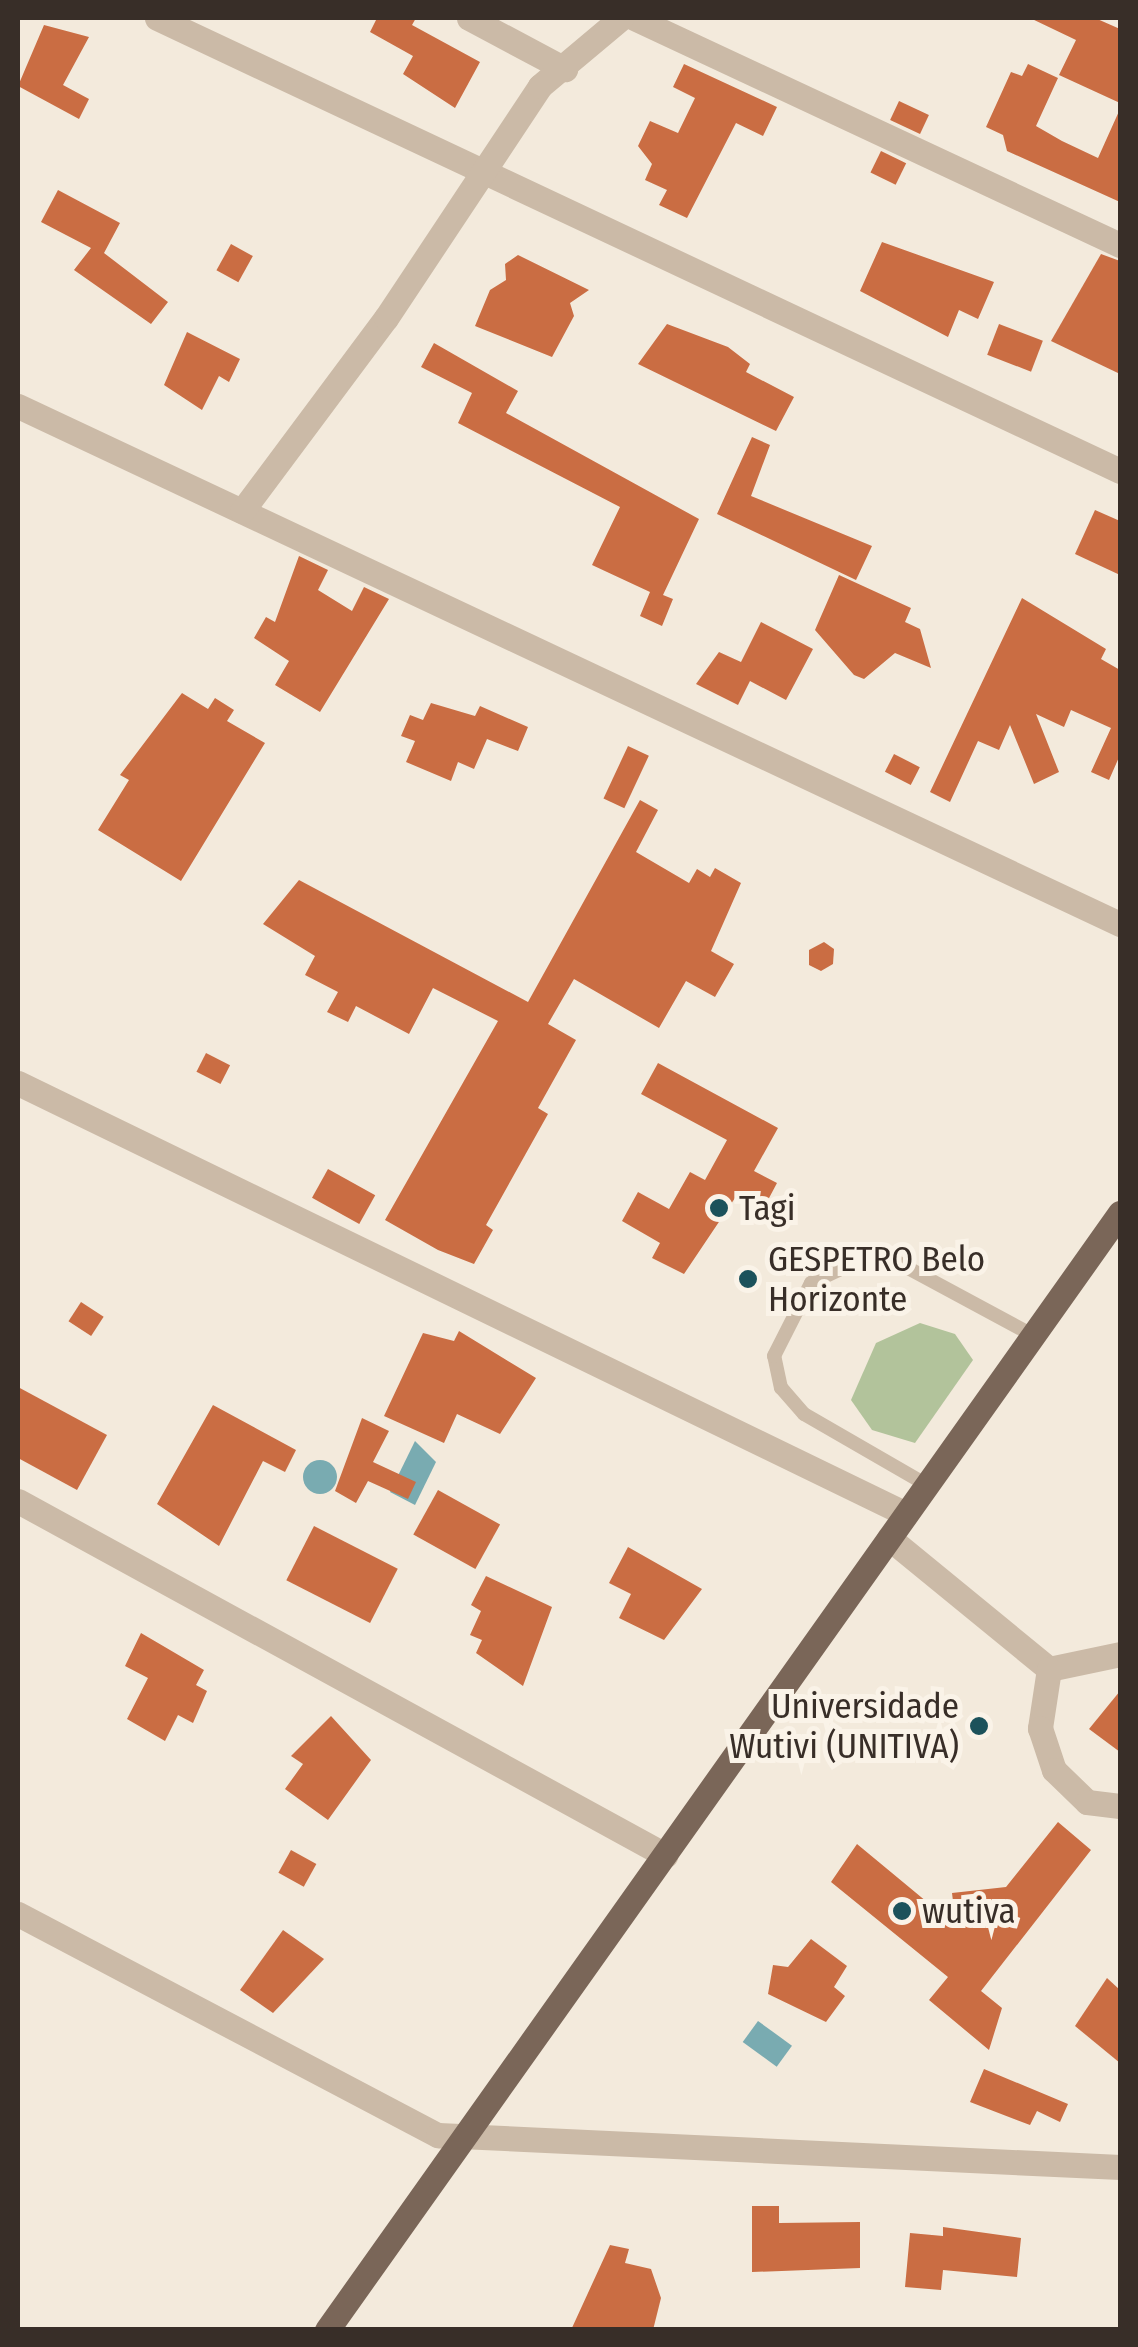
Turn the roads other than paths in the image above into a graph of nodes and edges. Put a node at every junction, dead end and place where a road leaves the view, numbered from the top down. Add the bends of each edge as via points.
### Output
1 (157, 18) edge
2 (469, 18) edge
3 (621, 18) edge
4 (634, 18) edge
5 (565, 70) junction
6 (489, 171) junction
7 (1120, 245) edge
8 (18, 406) edge
9 (1120, 471) edge
10 (242, 512) junction
11 (1120, 924) edge
12 (18, 1083) edge
13 (1120, 1213) edge
14 (1034, 1336) junction
15 (927, 1485) junction
16 (18, 1502) edge
17 (906, 1514) junction
18 (889, 1538) junction
19 (1120, 1654) edge
20 (1050, 1669) junction
21 (1120, 1806) edge
22 (665, 1855) junction
23 (18, 1914) edge
24 (463, 2139) junction
25 (1120, 2167) edge
26 (327, 2330) edge

1 - 6 street
2 - 5 street
3 - 5 street
4 - 7 street
5 - 6 street via 540,86
6 - 9 street
6 - 10 street
8 - 10 street
10 - 11 street
12 - 17 street
13 - 14 main road
14 - 15 main road
14 - 15 lane via 895,1261 812,1282 774,1356 780,1388 804,1414
15 - 17 main road
16 - 22 street
17 - 18 main road
18 - 20 street
18 - 22 main road
19 - 20 street
20 - 21 street via 1040,1728 1054,1770 1087,1802
22 - 24 main road
23 - 24 street via 409,2126
24 - 25 street
24 - 26 main road

